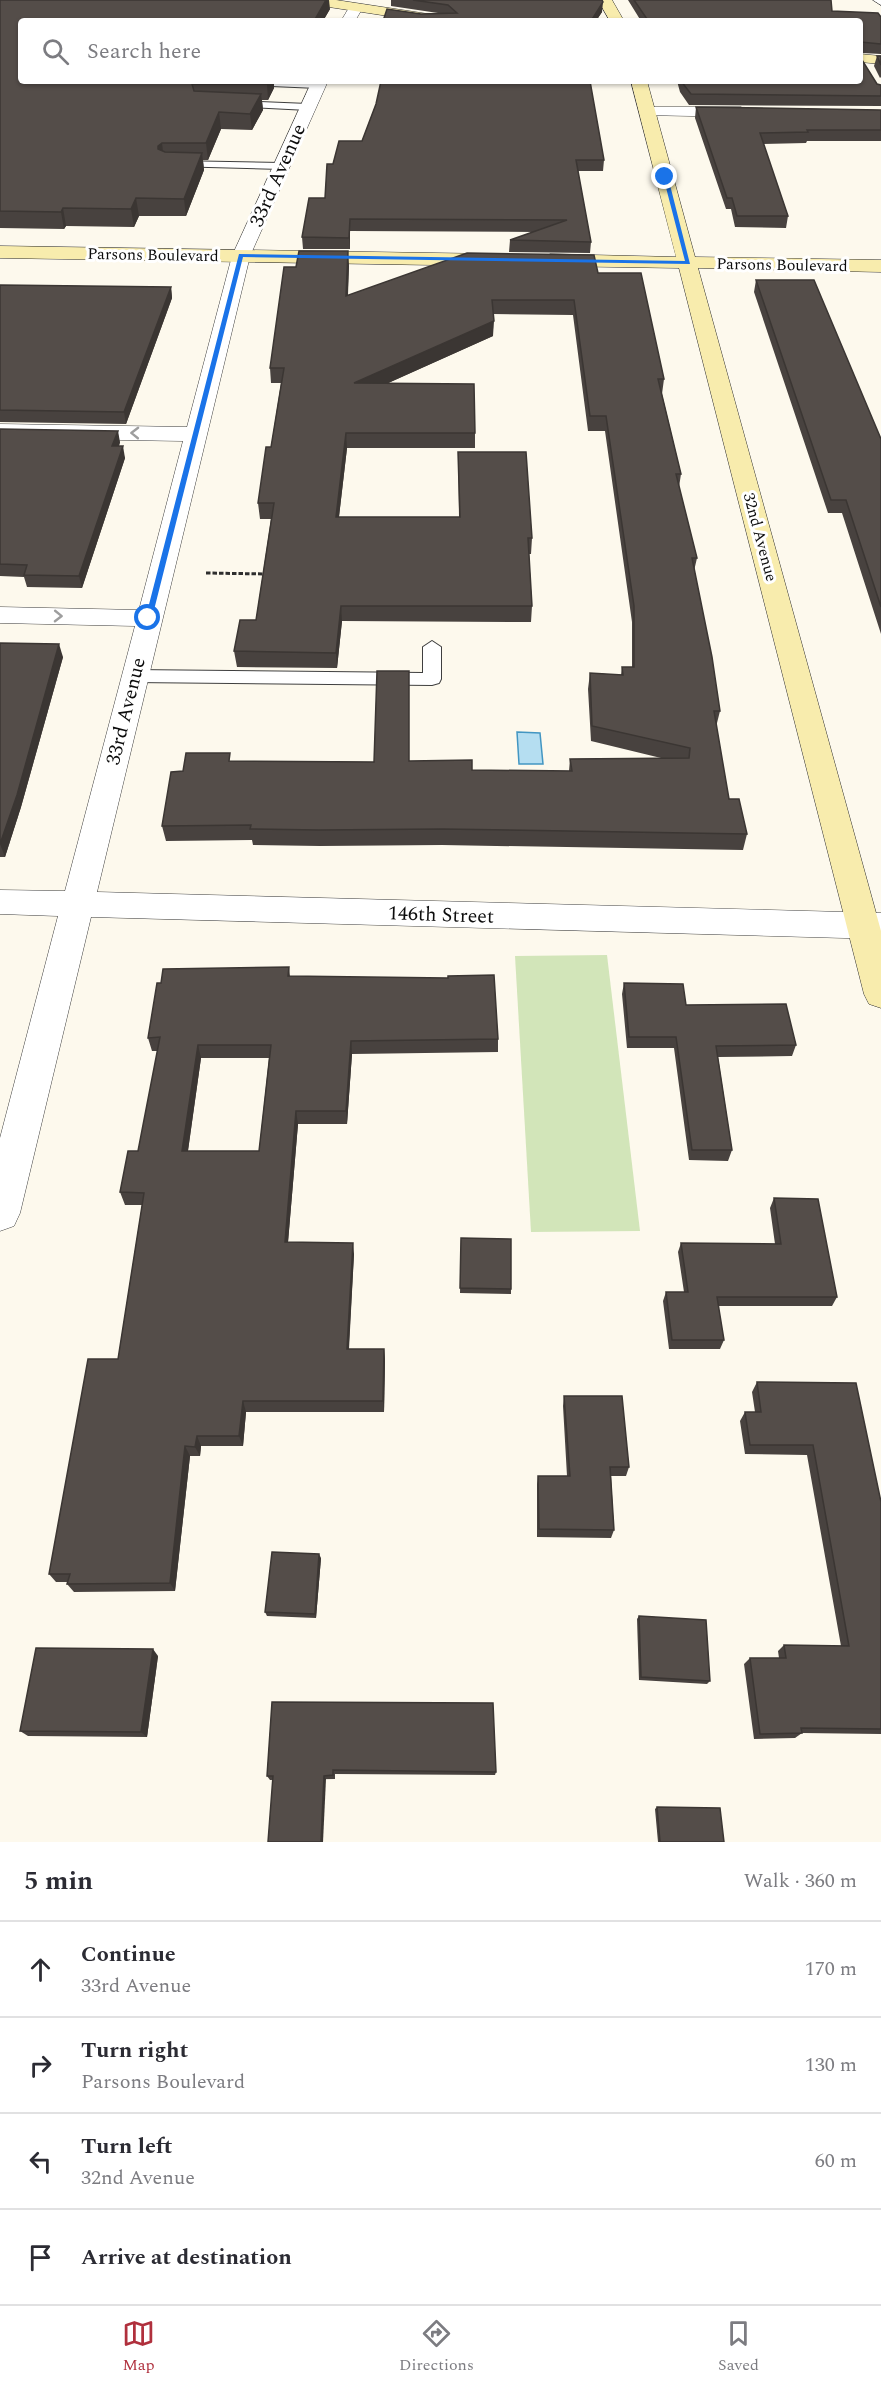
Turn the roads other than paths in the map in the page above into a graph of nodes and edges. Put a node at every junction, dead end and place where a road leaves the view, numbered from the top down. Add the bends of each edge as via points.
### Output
1 (309, 0) edge
2 (605, 0) edge
3 (352, 15) edge
4 (400, 18) edge
5 (615, 18) edge
6 (881, 60) edge
7 (864, 62) edge
8 (249, 84) edge
9 (640, 84) edge
10 (315, 91) edge
11 (222, 103) edge
12 (648, 112) junction
13 (762, 112) edge
14 (168, 164) edge
15 (281, 166) junction
16 (0, 252) edge
17 (241, 256) junction
18 (508, 260) edge
19 (531, 260) edge
20 (688, 263) junction
21 (881, 266) edge
22 (0, 431) edge
23 (194, 434) junction
24 (0, 615) edge
25 (148, 618) junction
26 (432, 647) dead end
27 (133, 676) junction
28 (0, 902) edge
29 (76, 904) junction
30 (872, 926) edge
31 (881, 994) edge
32 (0, 1213) edge

1 - 3 street
2 - 5 street
3 - 4 street
6 - 7 street
8 - 10 lane
9 - 12 street, 32nd Avenue
10 - 11 lane
10 - 15 street, 33rd Avenue
12 - 13 street
12 - 20 street, 32nd Avenue
14 - 15 lane
15 - 17 street, 33rd Avenue
16 - 17 street, Parsons Boulevard
17 - 18 street, Parsons Boulevard
17 - 23 street, 33rd Avenue
19 - 20 street, Parsons Boulevard
20 - 21 street, Parsons Boulevard
20 - 30 street, 32nd Avenue
23 -> 22 street
23 - 25 street, 33rd Avenue
24 -> 25 street
25 - 27 street, 33rd Avenue
26 - 27 lane via 432,679
27 - 29 street, 33rd Avenue
28 - 29 street, 146th Street
29 - 30 street, 146th Street
29 - 32 street, 33rd Avenue
30 - 31 street, 32nd Avenue

